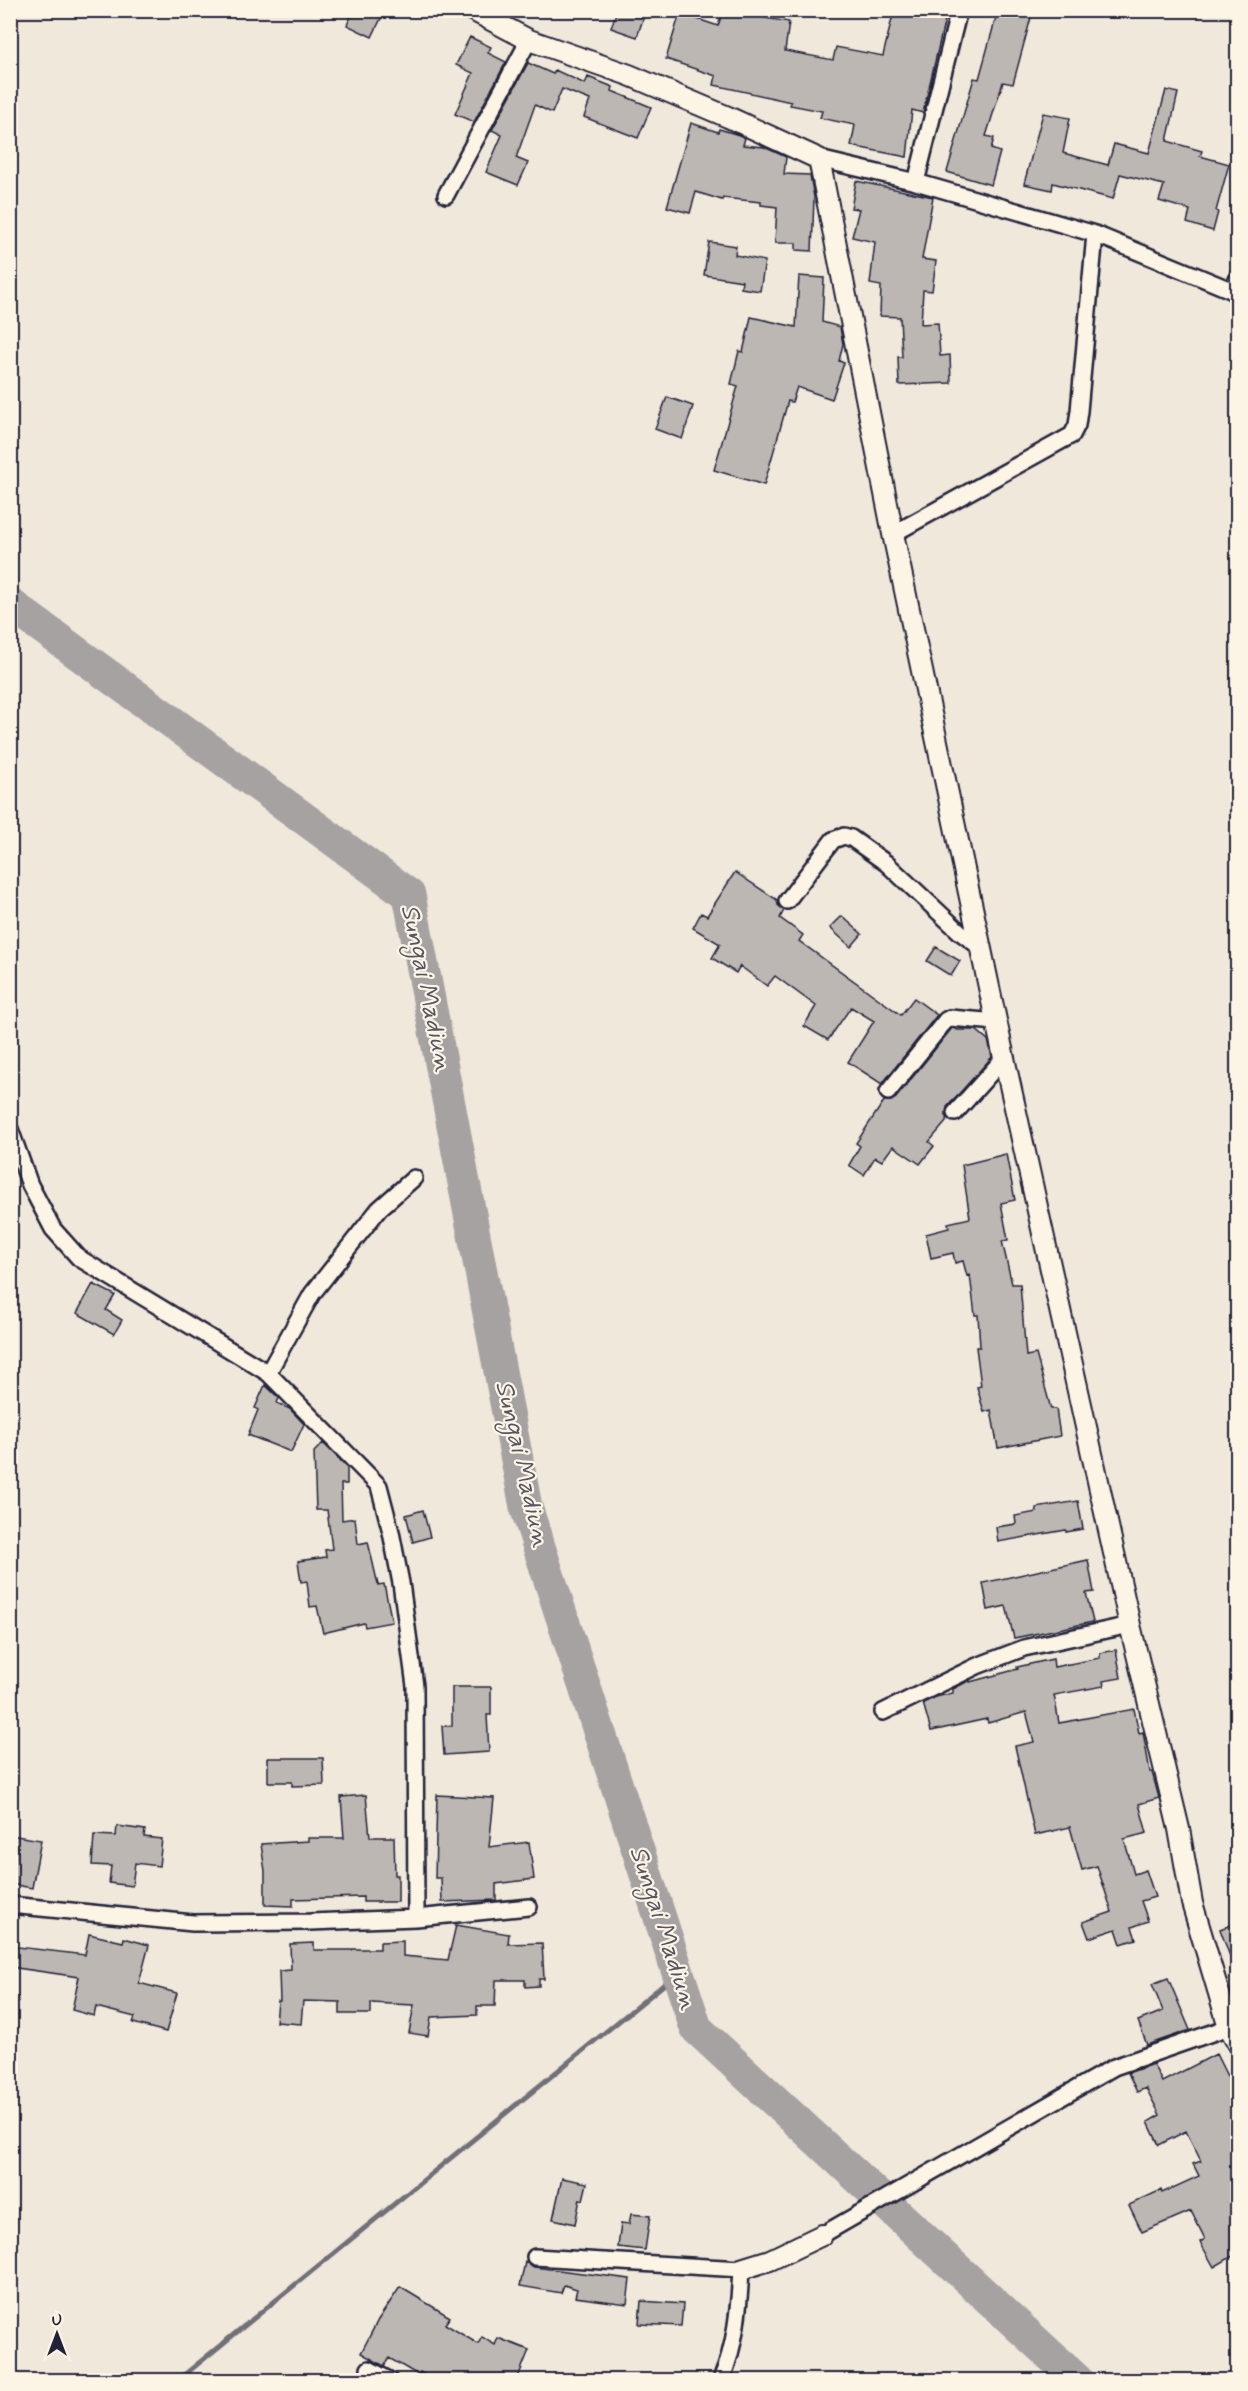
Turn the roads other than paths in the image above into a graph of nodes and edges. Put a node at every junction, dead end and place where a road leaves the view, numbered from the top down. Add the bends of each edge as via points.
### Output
1 (472, 10) edge
2 (959, 10) edge
3 (529, 40) junction
4 (819, 159) junction
5 (916, 182) junction
6 (446, 195) dead end
7 (1095, 234) junction
8 (1238, 276) edge
9 (1235, 292) edge
10 (893, 534) junction
11 (787, 901) dead end
12 (980, 946) junction
13 (997, 1022) junction
14 (1004, 1058) junction
15 (888, 1092) dead end
16 (955, 1113) dead end
17 (10, 1129) edge
18 (414, 1178) dead end
19 (268, 1373) junction
20 (1130, 1625) junction
21 (883, 1712) dead end
22 (10, 1905) edge
23 (529, 1907) dead end
24 (416, 1917) junction
25 (1233, 2035) edge
26 (822, 2235) joint
27 (535, 2257) dead end
28 (741, 2269) junction
29 (369, 2369) dead end
30 (389, 2380) edge
31 (721, 2380) edge

1 - 3 street
2 - 5 street
3 - 4 street via 629,75
3 - 6 street
4 - 5 street
4 - 10 street
5 - 7 street
7 - 9 street
7 - 10 street via 1079,411 1072,435
8 - 9 street
10 - 12 street
11 - 12 street via 832,840 844,836 886,863
12 - 13 street
13 - 14 street
13 - 15 street via 946,1020
14 - 16 street
14 - 20 street
17 - 19 street via 30,1185 52,1229 79,1258
18 - 19 street via 379,1209 312,1294
19 - 24 street via 379,1486 401,1583 415,1686
20 - 21 street via 1024,1648 977,1666
20 - 25 street via 1179,1829 1192,1903
22 - 24 street via 193,1923
23 - 24 street
25 - 26 street via 1114,2067
26 - 28 street
27 - 28 street
28 - 31 street via 730,2360
29 - 30 street

